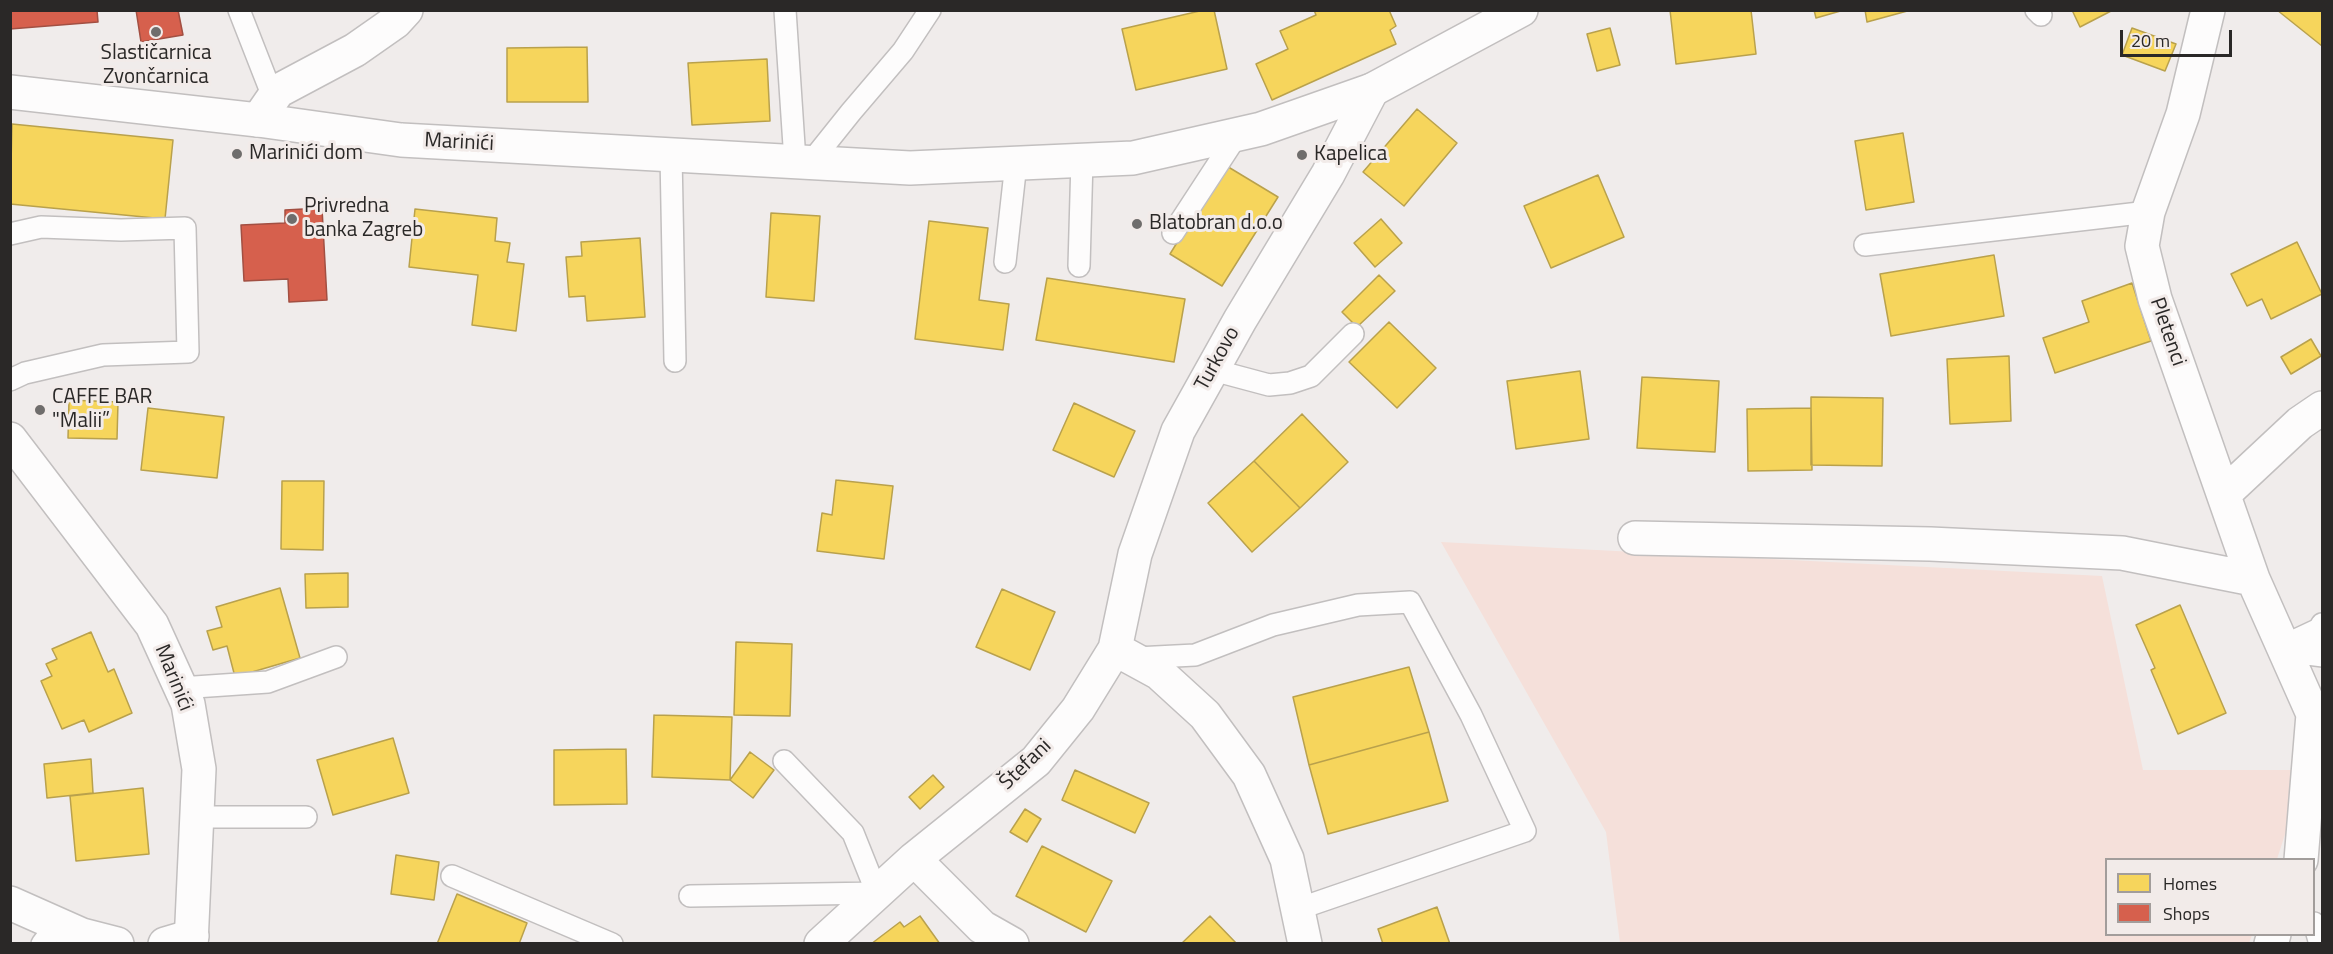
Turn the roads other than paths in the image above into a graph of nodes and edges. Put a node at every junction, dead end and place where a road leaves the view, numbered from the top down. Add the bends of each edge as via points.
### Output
1 (239, 10) edge
2 (406, 10) edge
3 (785, 10) edge
4 (930, 10) edge
5 (1521, 10) edge
6 (2208, 10) edge
7 (1372, 90) junction
8 (10, 92) edge
9 (266, 109) junction
10 (1237, 135) junction
11 (671, 155) junction
12 (1082, 160) junction
13 (803, 162) junction
14 (1016, 163) junction
15 (2148, 212) junction
16 (1173, 233) dead end
17 (10, 234) edge
18 (1865, 245) dead end
19 (1005, 262) dead end
20 (1079, 267) dead end
21 (1353, 334) dead end
22 (675, 361) dead end
23 (1213, 370) junction
24 (10, 380) edge
25 (2322, 408) edge
26 (10, 440) edge
27 (2224, 495) junction
28 (1635, 538) dead end
29 (2253, 579) junction
30 (2322, 624) edge
31 (2283, 645) junction
32 (2322, 650) edge
33 (1124, 654) junction
34 (336, 657) dead end
35 (180, 688) junction
36 (2318, 718) edge
37 (784, 761) dead end
38 (197, 817) junction
39 (306, 817) dead end
40 (2301, 858) edge
41 (914, 859) junction
42 (452, 876) dead end
43 (877, 893) junction
44 (690, 896) dead end
45 (10, 903) edge
46 (1298, 909) junction
47 (2315, 928) edge
48 (50, 934) edge
49 (983, 935) edge
50 (183, 941) edge
51 (117, 944) edge
52 (612, 944) edge
53 (821, 944) edge
54 (1011, 944) edge
55 (1305, 944) edge
56 (2320, 944) edge

1 - 9 lane
2 - 9 street via 356,50 278,91
3 - 13 lane
4 - 13 lane via 903,51
5 - 7 street
6 - 15 street, Pletenci via 2183,114
7 - 10 street
7 - 23 street, Turkovo via 1328,174
8 - 9 street, Marinići
9 - 11 street, Marinići via 401,140
10 - 12 street via 1133,158
10 - 16 lane
11 - 13 street, Marinići
11 - 22 lane
12 - 14 street
12 - 20 lane
13 - 14 street, Marinići via 909,168
14 - 19 lane
15 - 18 lane
15 - 27 street, Pletenci via 2142,246 2155,299
17 - 24 lane via 41,227 185,228 188,352 103,355
21 - 23 lane via 1311,376 1290,383 1269,385
23 - 33 street, Turkovo via 1178,431 1139,543
25 - 27 street via 2300,423
26 - 35 street, Marinići via 152,625
27 - 29 street, Pletenci
28 - 29 street via 1930,544 2122,553
29 - 31 street, Pletenci
30 - 31 lane
31 - 32 street
31 - 36 street, Pletenci
33 - 41 street, Štefani via 1036,761
33 - 46 street via 1159,673 1205,716 1249,775 1287,860
33 - 46 lane via 1195,655 1273,625 1358,605 1410,602 1526,831
34 - 35 lane via 268,682
35 - 38 street, Marinići via 188,704 199,769
36 - 40 street, Pletenci
37 - 43 lane via 853,832
38 - 39 lane
38 - 50 street, Marinići
41 - 43 street, Štefani
41 - 49 street
42 - 52 lane
43 - 44 lane
43 - 53 street, Štefani
45 - 48 street
46 - 55 street
47 - 56 lane
48 - 51 street via 82,935
49 - 54 street

